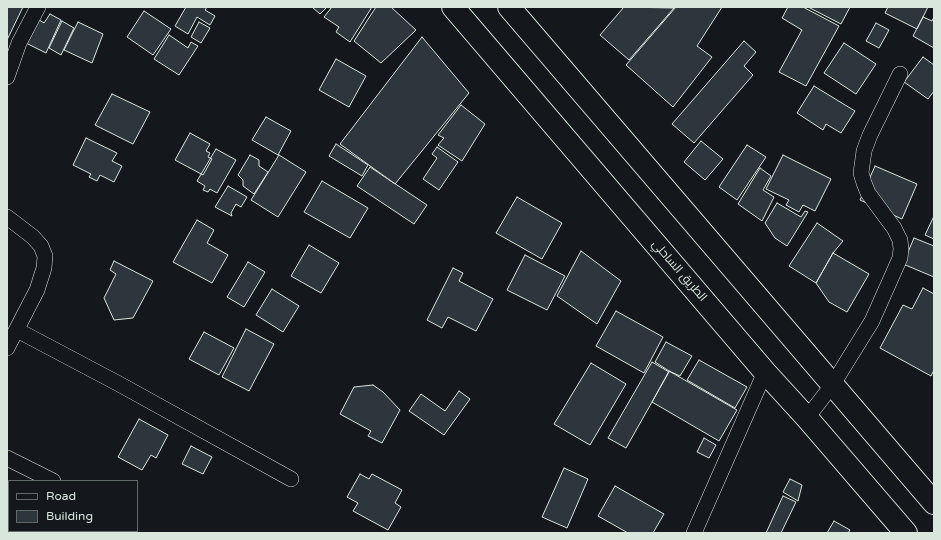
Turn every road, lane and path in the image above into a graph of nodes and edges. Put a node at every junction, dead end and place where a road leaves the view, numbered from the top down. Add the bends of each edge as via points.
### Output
1 (38, 7) edge
2 (453, 7) edge
3 (509, 7) edge
4 (900, 74) dead end
5 (7, 77) edge
6 (7, 217) edge
7 (17, 330) junction
8 (7, 348) edge
9 (765, 372) junction
10 (833, 384) junction
11 (807, 418) junction
12 (7, 458) edge
13 (27, 475) edge
14 (292, 479) dead end
15 (48, 480) edge
16 (934, 503) edge
17 (694, 533) edge
18 (906, 533) edge

1 - 5 street via 19,43
2 - 9 highway, الطريق الساحلي
3 - 10 highway
4 - 10 street via 864,150 861,173 868,193 900,240 900,258 872,321
6 - 7 street via 33,237 45,256 38,290
7 - 8 street
7 - 14 street
9 - 11 highway, الطريق الساحلي
9 - 17 street
10 - 11 street
10 - 16 highway
11 - 18 highway, الطريق الساحلي
12 - 13 street
13 - 15 street

